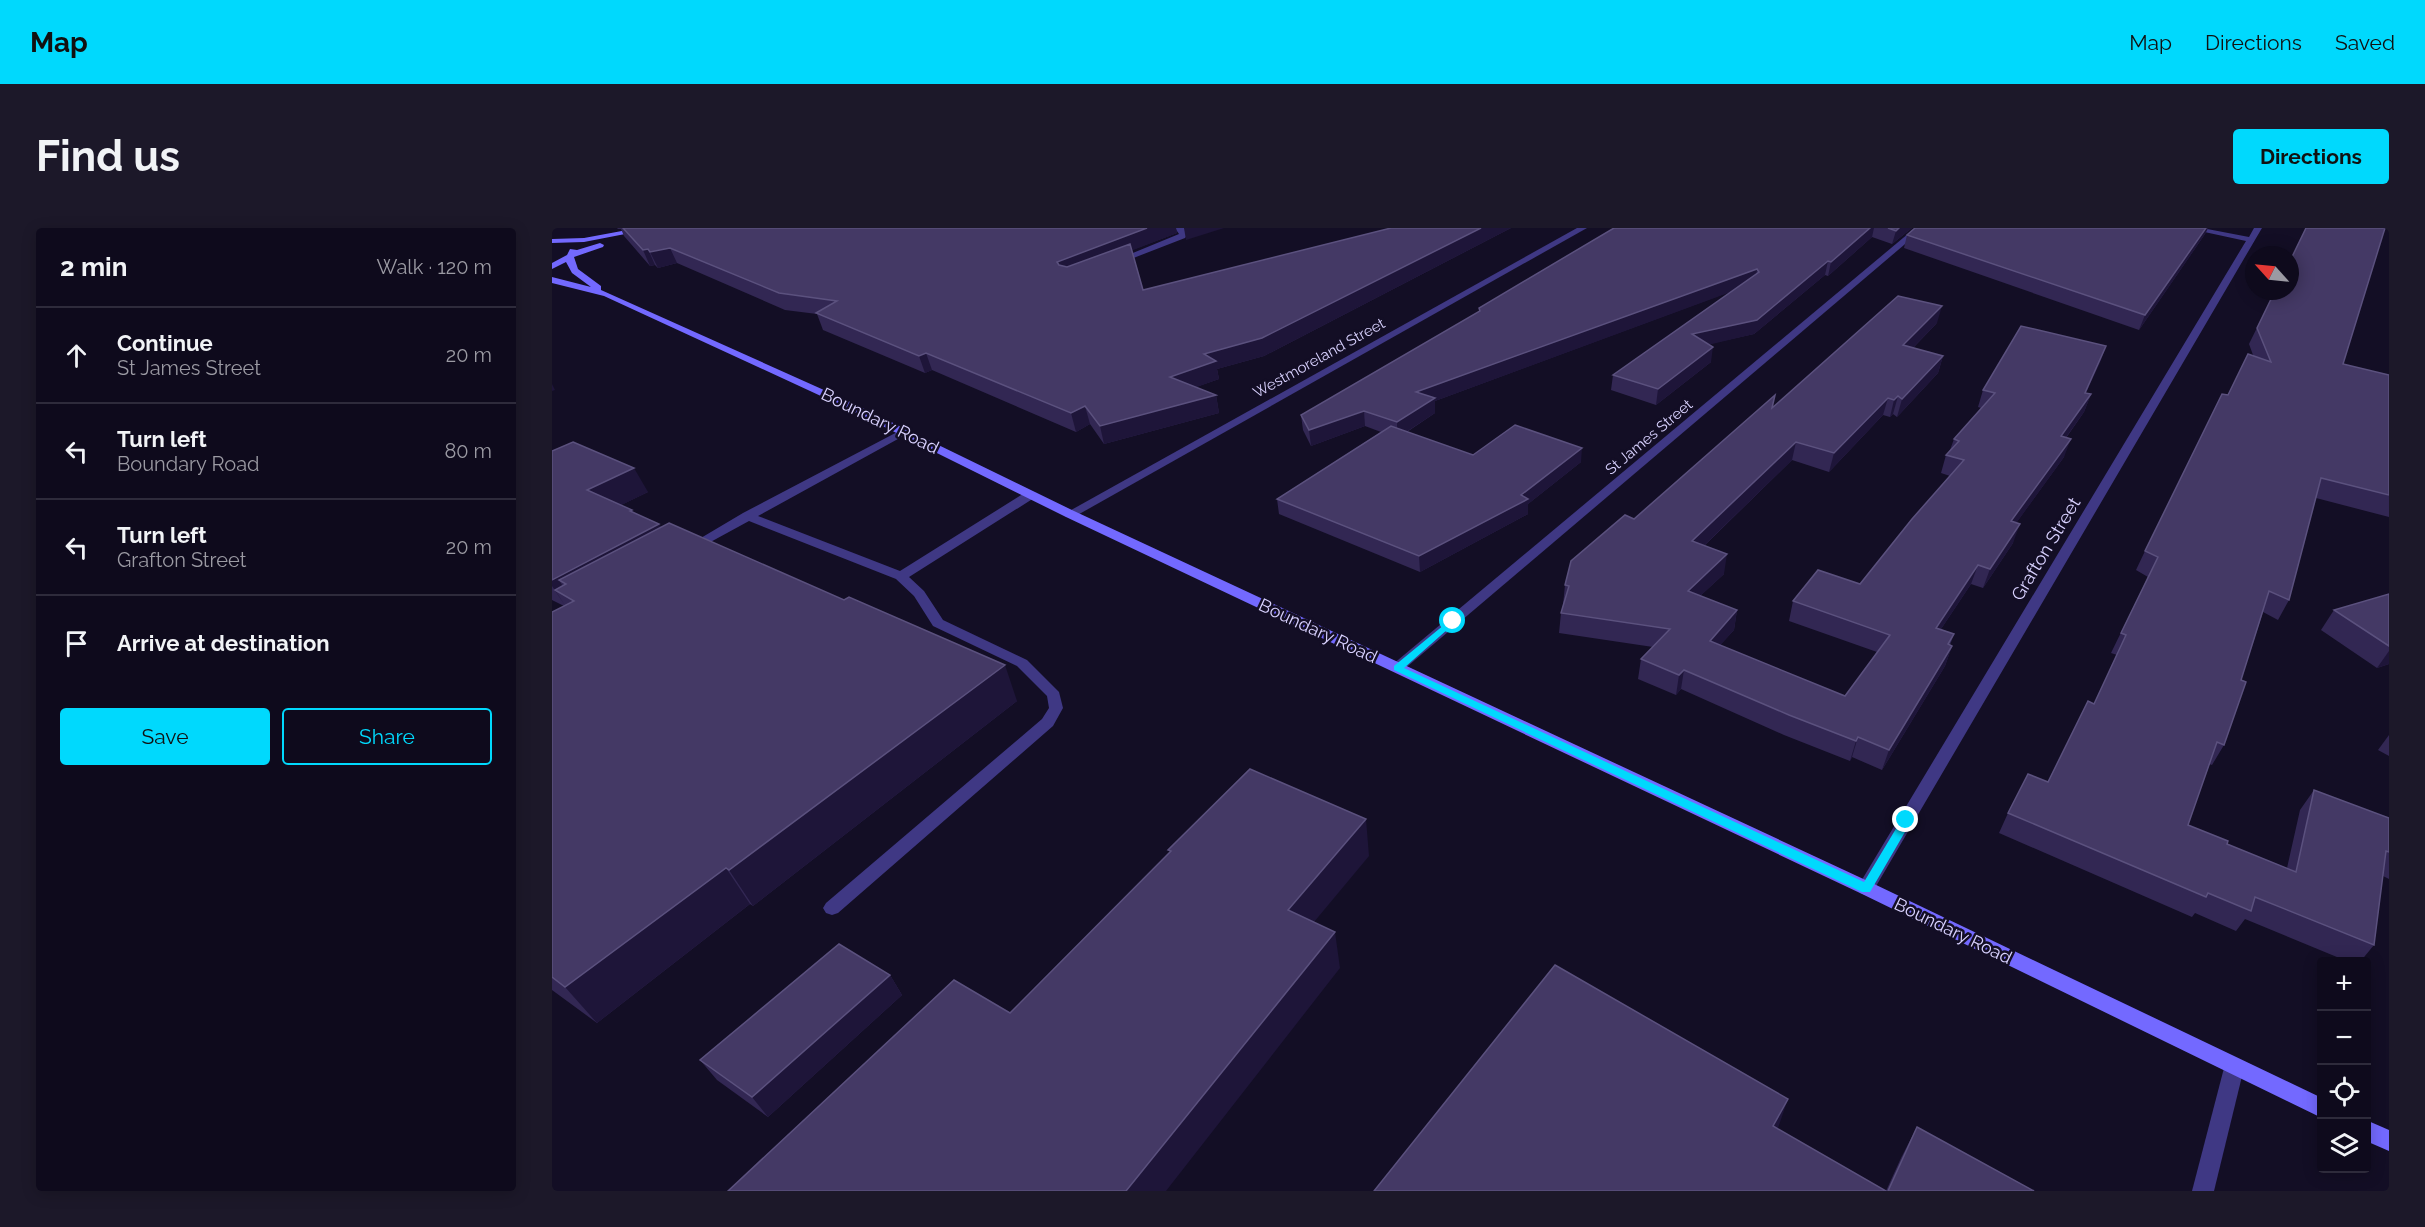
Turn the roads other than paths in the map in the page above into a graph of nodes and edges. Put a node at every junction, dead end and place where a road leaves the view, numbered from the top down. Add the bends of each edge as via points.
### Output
1 (653, 228) edge
2 (1179, 228) edge
3 (1583, 228) edge
4 (1920, 228) edge
5 (2190, 228) edge
6 (2258, 228) edge
7 (2250, 240) junction
8 (552, 241) edge
9 (571, 256) junction
10 (1108, 265) edge
11 (552, 266) edge
12 (552, 280) edge
13 (607, 294) junction
14 (903, 432) junction
15 (1030, 495) junction
16 (1070, 514) junction
17 (747, 516) junction
18 (675, 556) edge
19 (901, 576) junction
20 (1397, 668) junction
21 (1866, 888) junction
22 (832, 908) dead end
23 (2234, 1068) junction
24 (2317, 1107) edge
25 (2371, 1132) edge
26 (2389, 1141) edge
27 (2203, 1191) edge

1 - 8 street via 588,240
1 - 9 street
2 - 10 street via 1185,233 1182,236
3 - 16 street, Westmoreland Street
4 - 20 street, St James Street
5 - 7 street
6 - 7 street, Grafton Street
7 - 21 street, Grafton Street
8 - 9 street via 573,250
9 - 11 street
9 - 13 street, Boundary Road via 569,263 576,272
12 - 13 street, Boundary Road
13 - 14 street, Boundary Road
14 - 15 street, Boundary Road
14 - 17 street
15 - 16 street, Boundary Road
15 - 19 street
16 - 20 street, Boundary Road
17 - 18 street
17 - 19 street
19 - 22 street via 919,594 938,623 1022,663 1054,695 1056,708 1048,722
20 - 21 street, Boundary Road
21 - 23 street, Boundary Road
23 - 24 street, Boundary Road
23 - 27 street
25 - 26 street

